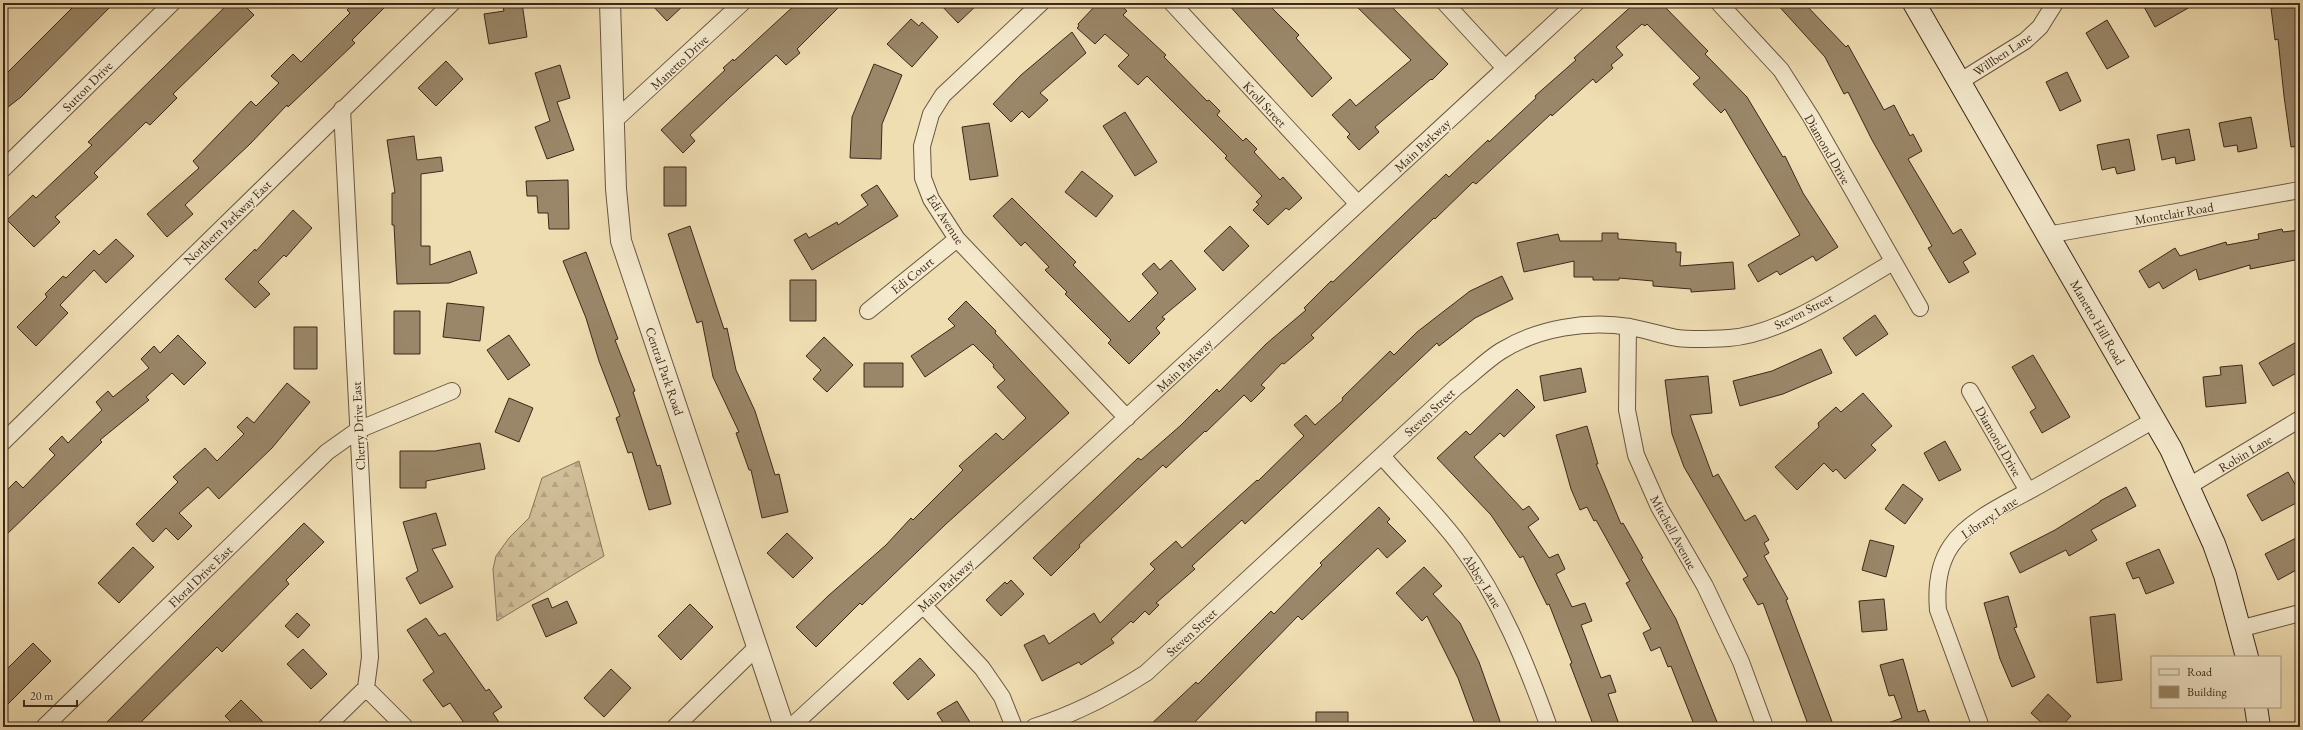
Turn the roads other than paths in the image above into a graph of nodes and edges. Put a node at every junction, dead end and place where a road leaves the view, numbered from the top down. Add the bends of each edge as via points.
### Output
1 (172, 3) edge
2 (452, 3) edge
3 (610, 3) edge
4 (742, 3) edge
5 (1041, 3) edge
6 (1172, 3) edge
7 (1445, 3) edge
8 (1576, 3) edge
9 (1719, 3) edge
10 (1914, 3) edge
11 (2055, 3) edge
12 (1506, 68) junction
13 (1959, 82) junction
14 (342, 109) junction
15 (615, 120) junction
16 (3, 169) edge
17 (2300, 190) edge
18 (1358, 204) junction
19 (2047, 235) junction
20 (957, 240) junction
21 (1893, 262) junction
22 (1920, 308) dead end
23 (868, 311) dead end
24 (1628, 327) junction
25 (452, 391) dead end
26 (1970, 391) dead end
27 (1127, 418) junction
28 (2300, 419) edge
29 (2154, 420) junction
30 (358, 430) junction
31 (3, 442) edge
32 (1382, 456) junction
33 (2189, 486) junction
34 (2028, 491) junction
35 (923, 605) junction
36 (2300, 613) edge
37 (2239, 629) junction
38 (757, 647) junction
39 (2247, 656) edge
40 (366, 688) junction
41 (2256, 708) edge
42 (44, 727) edge
43 (326, 727) edge
44 (405, 727) edge
45 (675, 727) edge
46 (784, 727) edge
47 (791, 727) edge
48 (1014, 727) edge
49 (1034, 727) edge
50 (1549, 727) edge
51 (1764, 727) edge
52 (1981, 727) edge
53 (2260, 727) edge

1 - 16 street, Sutton Drive
2 - 14 street, Northern Parkway East
3 - 15 street, Central Park Road
4 - 15 street, Manetto Drive
5 - 20 street, Edi Avenue via 955,82 943,94 930,114 922,146 923,178 931,200
6 - 18 street, Kroll Street
7 - 12 street
8 - 12 street, Main Parkway
9 - 21 street, Diamond Drive via 1780,70 1811,117
10 - 13 main road, Manetto Hill Road
11 - 13 street, Willben Lane via 2040,27 2024,41
12 - 18 street, Main Parkway
13 - 19 main road, Manetto Hill Road
14 - 30 street, Cherry Drive East
14 - 31 street, Northern Parkway East
15 - 38 street, Central Park Road via 616,190 621,241
17 - 19 street, Montclair Road
18 - 27 street, Main Parkway
19 - 29 main road, Manetto Hill Road
20 - 23 street, Edi Court
20 - 27 street, Edi Avenue
21 - 22 street, Diamond Drive
21 - 24 street, Steven Street via 1803,314 1748,335 1729,338 1679,338
24 - 32 street, Steven Street via 1597,324 1563,327 1534,336 1501,351 1456,387
24 - 51 street, Mitchell Avenue via 1627,410 1636,455 1658,507 1705,586 1741,662
25 - 30 street, Floral Drive East
26 - 34 street, Diamond Drive
27 - 35 street, Main Parkway
28 - 33 street, Robin Lane
29 - 33 main road, Manetto Hill Road
29 - 34 street, Library Lane
30 - 40 street, Cherry Drive East via 370,658
30 - 42 street, Floral Drive East via 327,452
32 - 49 street, Steven Street via 1146,673 1112,695 1067,717
32 - 50 street, Abbey Lane via 1460,545 1500,606
33 - 37 main road, Manetto Hill Road via 2216,550
34 - 52 street, Library Lane via 1967,529 1951,545 1938,576 1938,610
35 - 47 street, Main Parkway
35 - 48 street via 982,668 1002,698
36 - 37 street
37 - 39 main road, Manetto Hill Road
38 - 45 street
38 - 46 street, Central Park Road
40 - 43 street
40 - 44 street
41 - 53 main road

